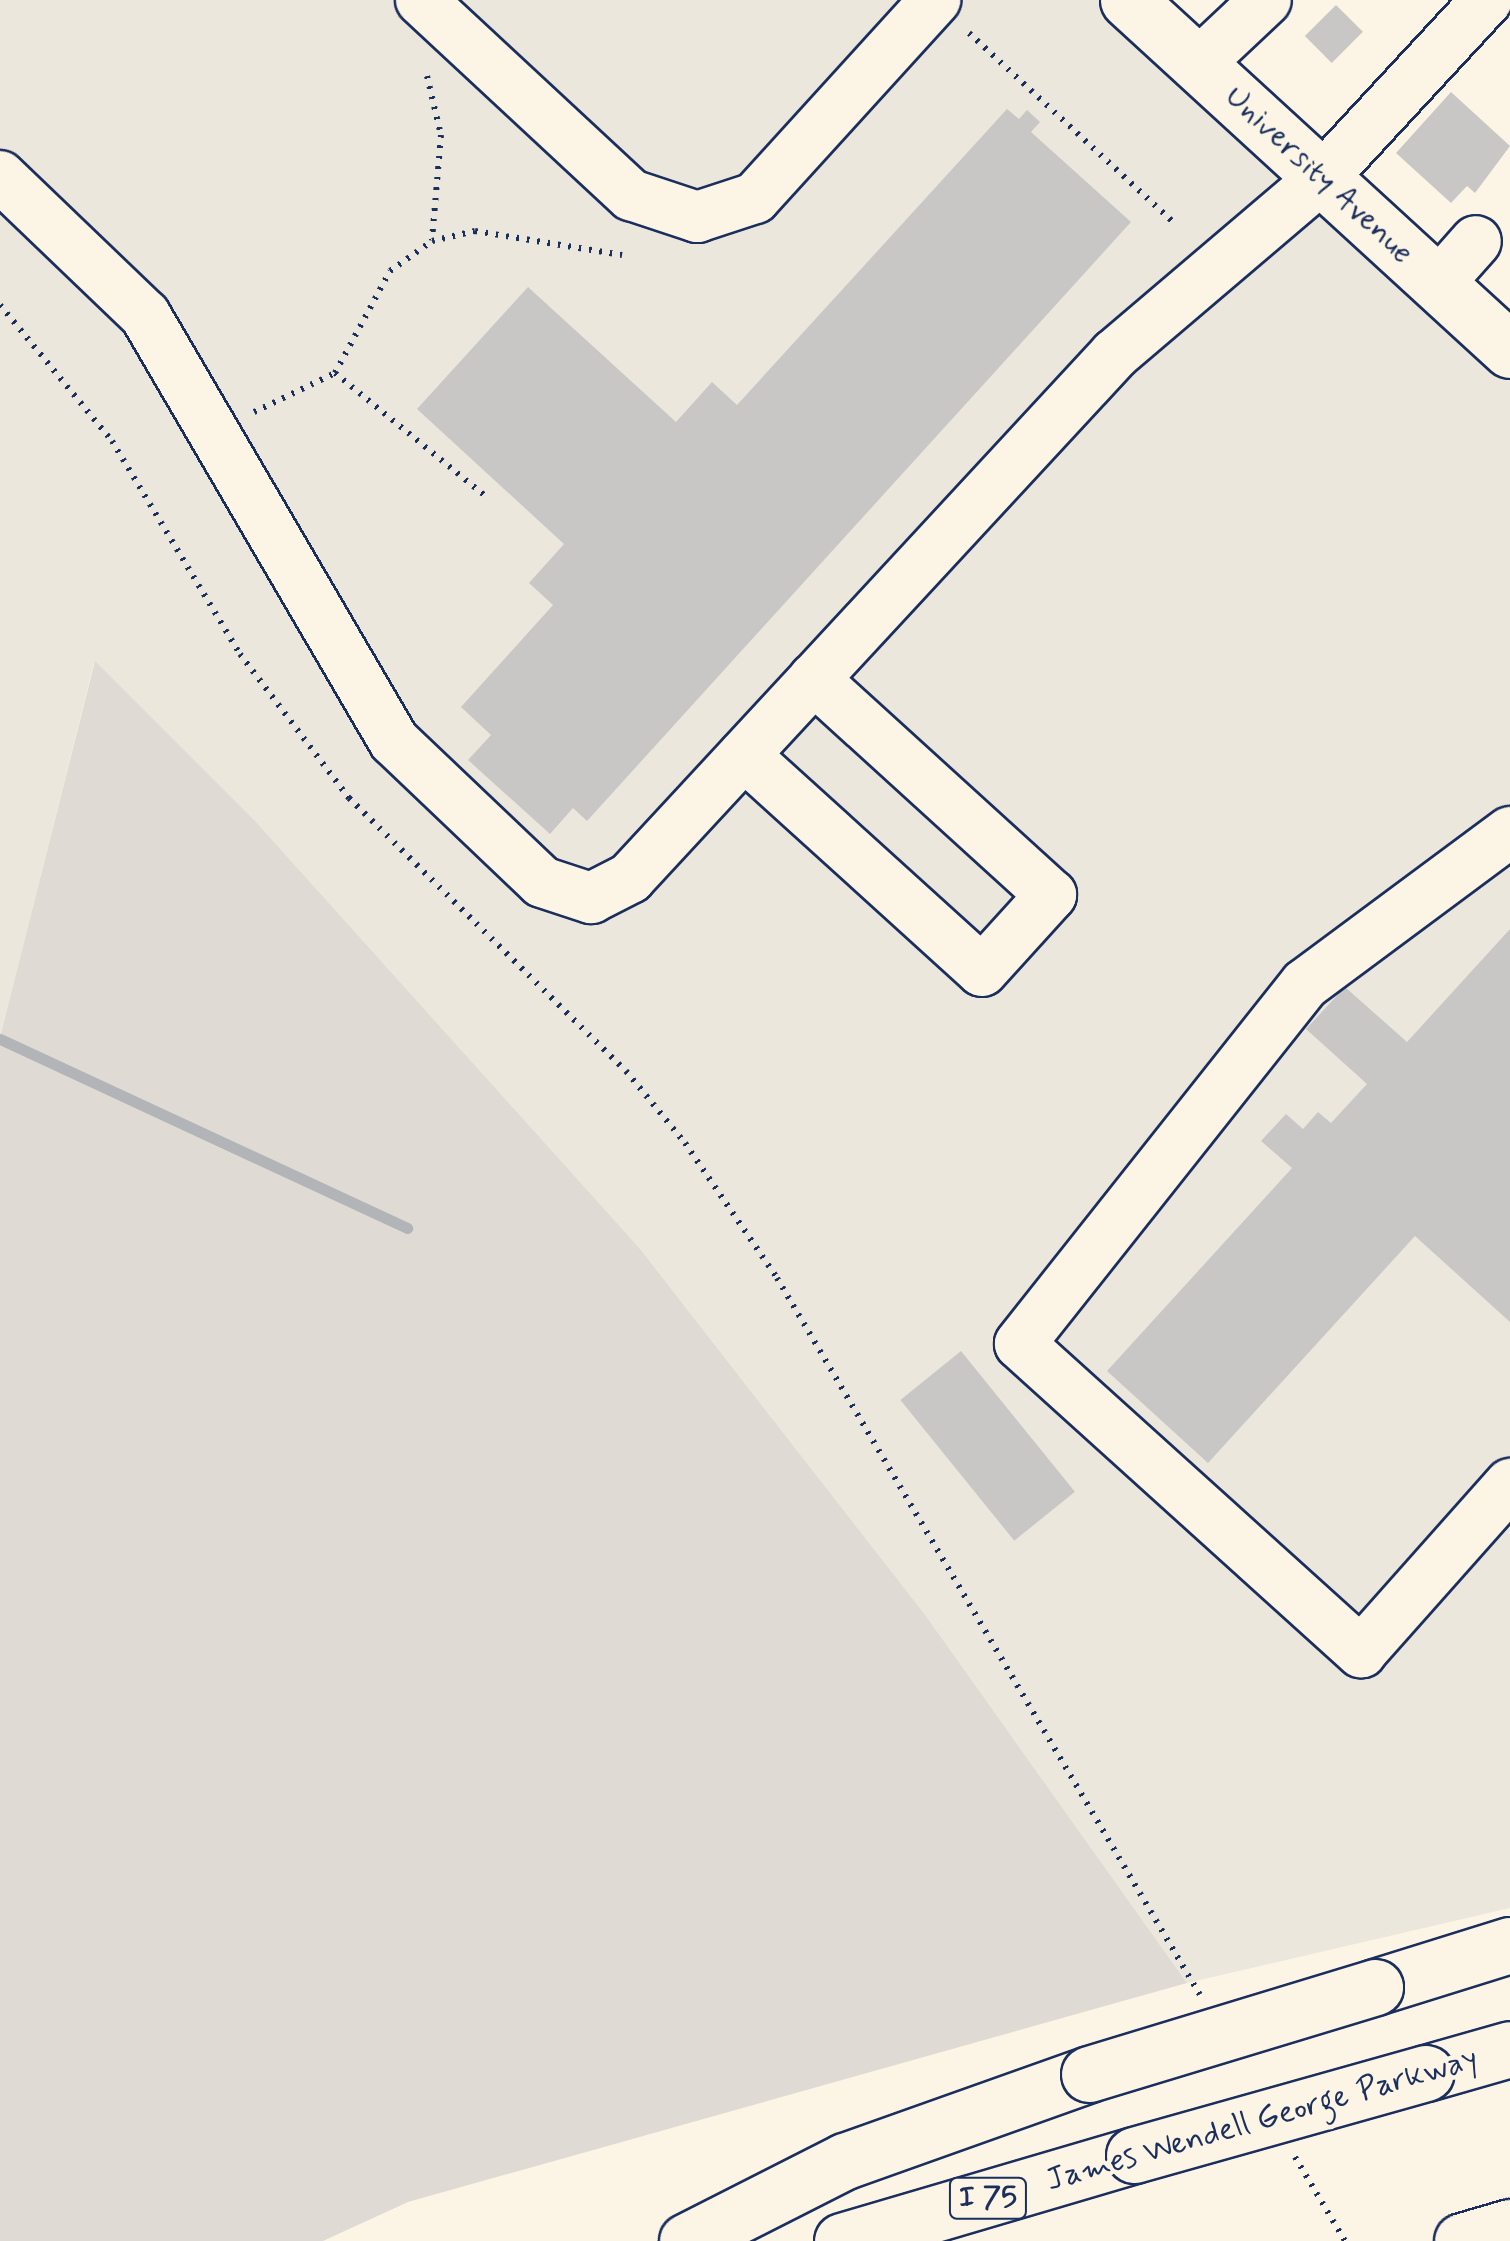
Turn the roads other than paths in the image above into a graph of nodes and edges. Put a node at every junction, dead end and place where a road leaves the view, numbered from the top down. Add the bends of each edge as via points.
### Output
1 (421, 0) edge
2 (1128, 0) edge
3 (1266, 0) edge
4 (952, 17) edge
5 (1485, 22) edge
6 (1198, 64) junction
7 (0, 176) edge
8 (1322, 178) junction
9 (1476, 240) dead end
10 (1438, 284) junction
11 (1510, 350) edge
12 (814, 679) junction
13 (744, 755) junction
14 (1510, 832) edge
15 (1510, 1484) edge
16 (1510, 1945) edge
17 (1510, 2049) edge
18 (687, 2241) edge
19 (842, 2241) edge

1 - 4 street via 631,195 698,217 755,198
2 - 6 main road, University Avenue
3 - 6 street
5 - 8 street
6 - 8 main road, University Avenue
7 - 13 street via 145,315 394,741 542,882 591,898 630,878
8 - 10 main road, University Avenue
8 - 12 street via 1116,354
9 - 10 street
10 - 11 main road, University Avenue
12 - 13 street
12 - 13 street via 1051,896 982,972
14 - 15 street via 1305,984 1020,1344 1362,1652
16 - 18 main road, bridge via 1089,2074 860,2154
17 - 19 main road, James Wendell George Parkway / I 75, bridge

